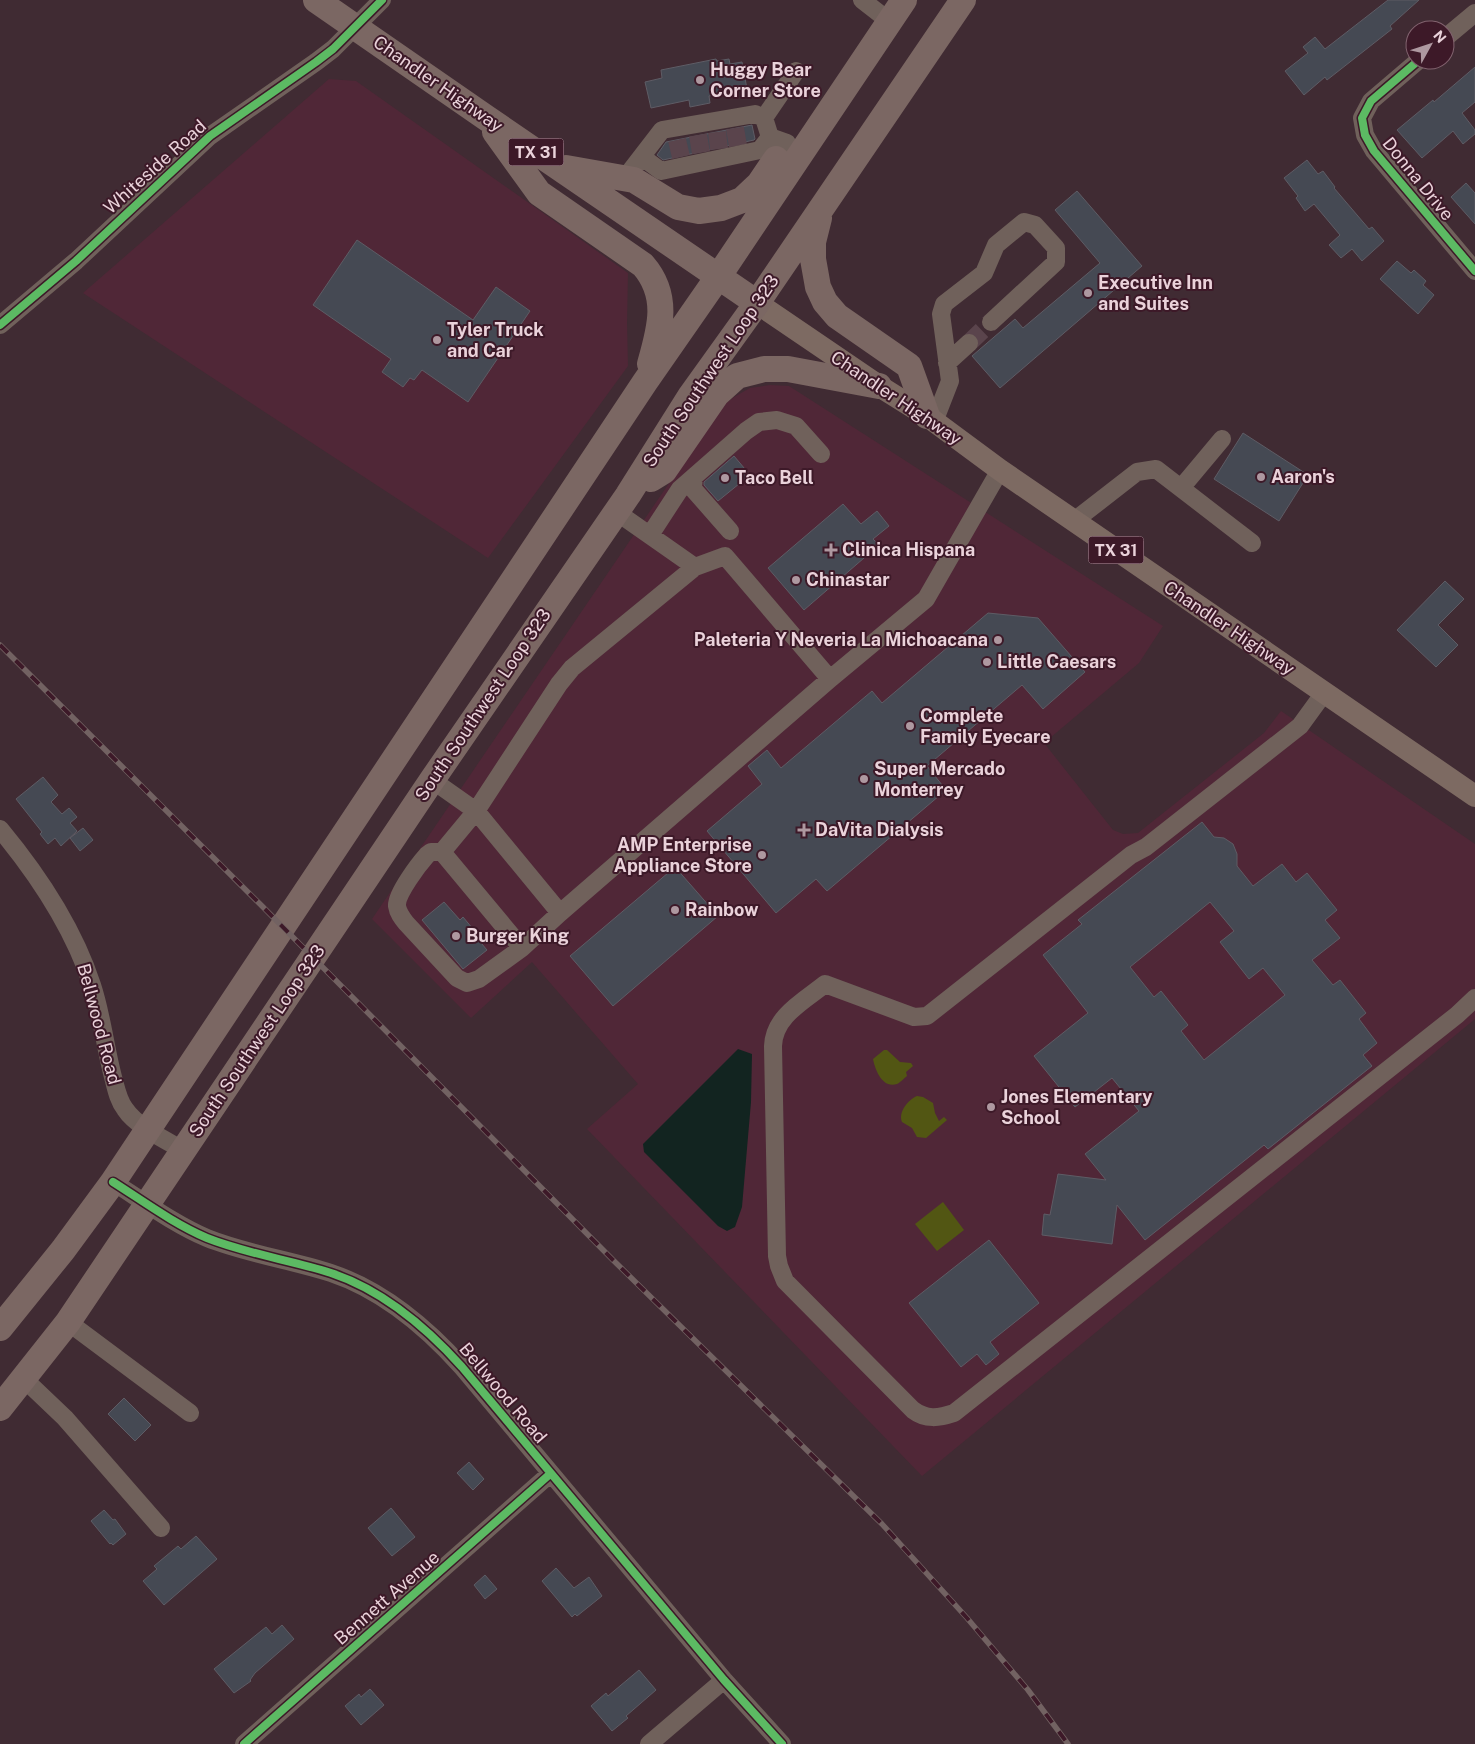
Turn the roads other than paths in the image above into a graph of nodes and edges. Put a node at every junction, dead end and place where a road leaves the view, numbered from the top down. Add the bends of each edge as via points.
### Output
1 (316, 0) edge
2 (382, 0) edge
3 (862, 0) edge
4 (962, 0) edge
5 (1475, 13) edge
6 (892, 17) edge
7 (356, 27) junction
8 (1455, 30) edge
9 (1407, 70) edge
10 (796, 71) dead end
11 (484, 118) junction
12 (764, 118) junction
13 (778, 140) junction
14 (642, 157) junction
15 (557, 166) junction
16 (625, 178) junction
17 (823, 205) junction
18 (1475, 272) edge
19 (718, 277) junction
20 (757, 303) junction
21 (991, 322) tunnel mouth
22 (0, 325) edge
23 (969, 343) tunnel mouth
24 (947, 363) junction
25 (645, 382) junction
26 (879, 386) junction
27 (931, 419) junction
28 (1222, 439) dead end
29 (821, 454) dead end
30 (1000, 470) junction
31 (694, 477) junction
32 (1180, 488) junction
33 (622, 503) junction
34 (1074, 521) junction
35 (730, 531) dead end
36 (650, 536) junction
37 (1252, 543) dead end
38 (695, 567) junction
39 (830, 680) junction
40 (1324, 693) junction
41 (432, 780) junction
42 (1475, 796) edge
43 (476, 811) junction
44 (0, 829) edge
45 (442, 852) junction
46 (560, 913) junction
47 (522, 948) junction
48 (1475, 998) edge
49 (148, 1129) junction
50 (183, 1150) junction
51 (113, 1182) junction
52 (147, 1204) junction
53 (68, 1322) junction
54 (0, 1328) edge
55 (23, 1378) junction
56 (0, 1408) edge
57 (190, 1413) dead end
58 (550, 1474) junction
59 (161, 1528) dead end
60 (724, 1680) junction
61 (244, 1744) edge
62 (648, 1744) edge
63 (782, 1744) edge

1 - 7 highway, Chandler Highway / TX 31
2 - 7 street, Whiteside Road
3 - 6 street
4 - 17 highway, South Southwest Loop 323
5 - 8 street
6 - 13 highway via 839,67
6 - 19 highway
7 - 11 highway, Chandler Highway / TX 31
7 - 22 street, Whiteside Road via 316,62 210,136 76,261
9 - 18 street, Donna Drive via 1371,101 1362,118 1365,136
10 - 12 street
11 - 15 highway, Chandler Highway / TX 31
11 - 25 highway via 540,193 643,265 653,277 661,317
12 - 13 street
12 - 14 street via 755,114 734,123 676,134 662,130
13 - 14 street via 760,150 738,150 681,162 661,171
13 - 16 highway via 751,193 721,208 699,211 678,207 634,180
14 - 16 street
15 - 16 highway
15 - 19 highway, Chandler Highway / TX 31
17 - 20 highway, South Southwest Loop 323
17 - 27 highway via 814,236 813,259 825,302 837,316 909,366
19 - 20 highway, Chandler Highway / TX 31
19 - 25 highway
20 - 26 main road, Chandler Highway / TX 31
20 - 33 highway, South Southwest Loop 323 via 691,395
21 - 24 street via 1056,262 1056,248 1035,226 1024,222 996,244 984,273 944,304 941,314
23 - 24 street
24 - 27 street via 950,381
25 - 49 highway
26 - 27 main road, Chandler Highway / TX 31
26 - 33 highway via 788,369 764,369 737,376 717,394 664,471
27 - 30 main road, Chandler Highway / TX 31
28 - 32 street
29 - 31 street via 796,426 765,420 752,425
30 - 34 main road, Chandler Highway / TX 31
30 - 39 street via 926,599
31 - 35 street via 694,490
31 - 36 street via 680,489
32 - 34 street via 1156,469 1138,472
32 - 37 street
33 - 36 street
33 - 41 highway, South Southwest Loop 323
34 - 40 main road, Chandler Highway / TX 31
36 - 38 street
38 - 39 street via 725,556
38 - 43 street via 566,676
39 - 46 street
40 - 42 main road, Chandler Highway / TX 31
40 - 48 street via 1300,726 927,1016 914,1017 825,984 784,1018 775,1031 773,1046 777,1256 785,1281 912,1410 935,1418 954,1413
41 - 43 street
41 - 50 highway, South Southwest Loop 323
43 - 45 street
43 - 46 street
44 - 49 street, Bellwood Road via 45,888 72,938 92,985 118,1096 130,1116
45 - 47 street
45 - 47 street via 427,854 400,895 397,906 406,923 457,978 468,983 479,979
46 - 47 street
49 - 50 street, Bellwood Road
49 - 51 highway
50 - 52 highway, South Southwest Loop 323
51 - 52 street, Bellwood Road
51 - 54 highway
52 - 53 highway, South Southwest Loop 323
52 - 58 street, Bellwood Road via 194,1232 332,1274 361,1286 396,1307 451,1354
53 - 55 highway, South Southwest Loop 323
53 - 57 street
55 - 56 highway, South Southwest Loop 323
55 - 59 street via 65,1418
58 - 60 street, Bellwood Road
58 - 61 street, Bennett Avenue
60 - 62 street
60 - 63 street, Bellwood Road

